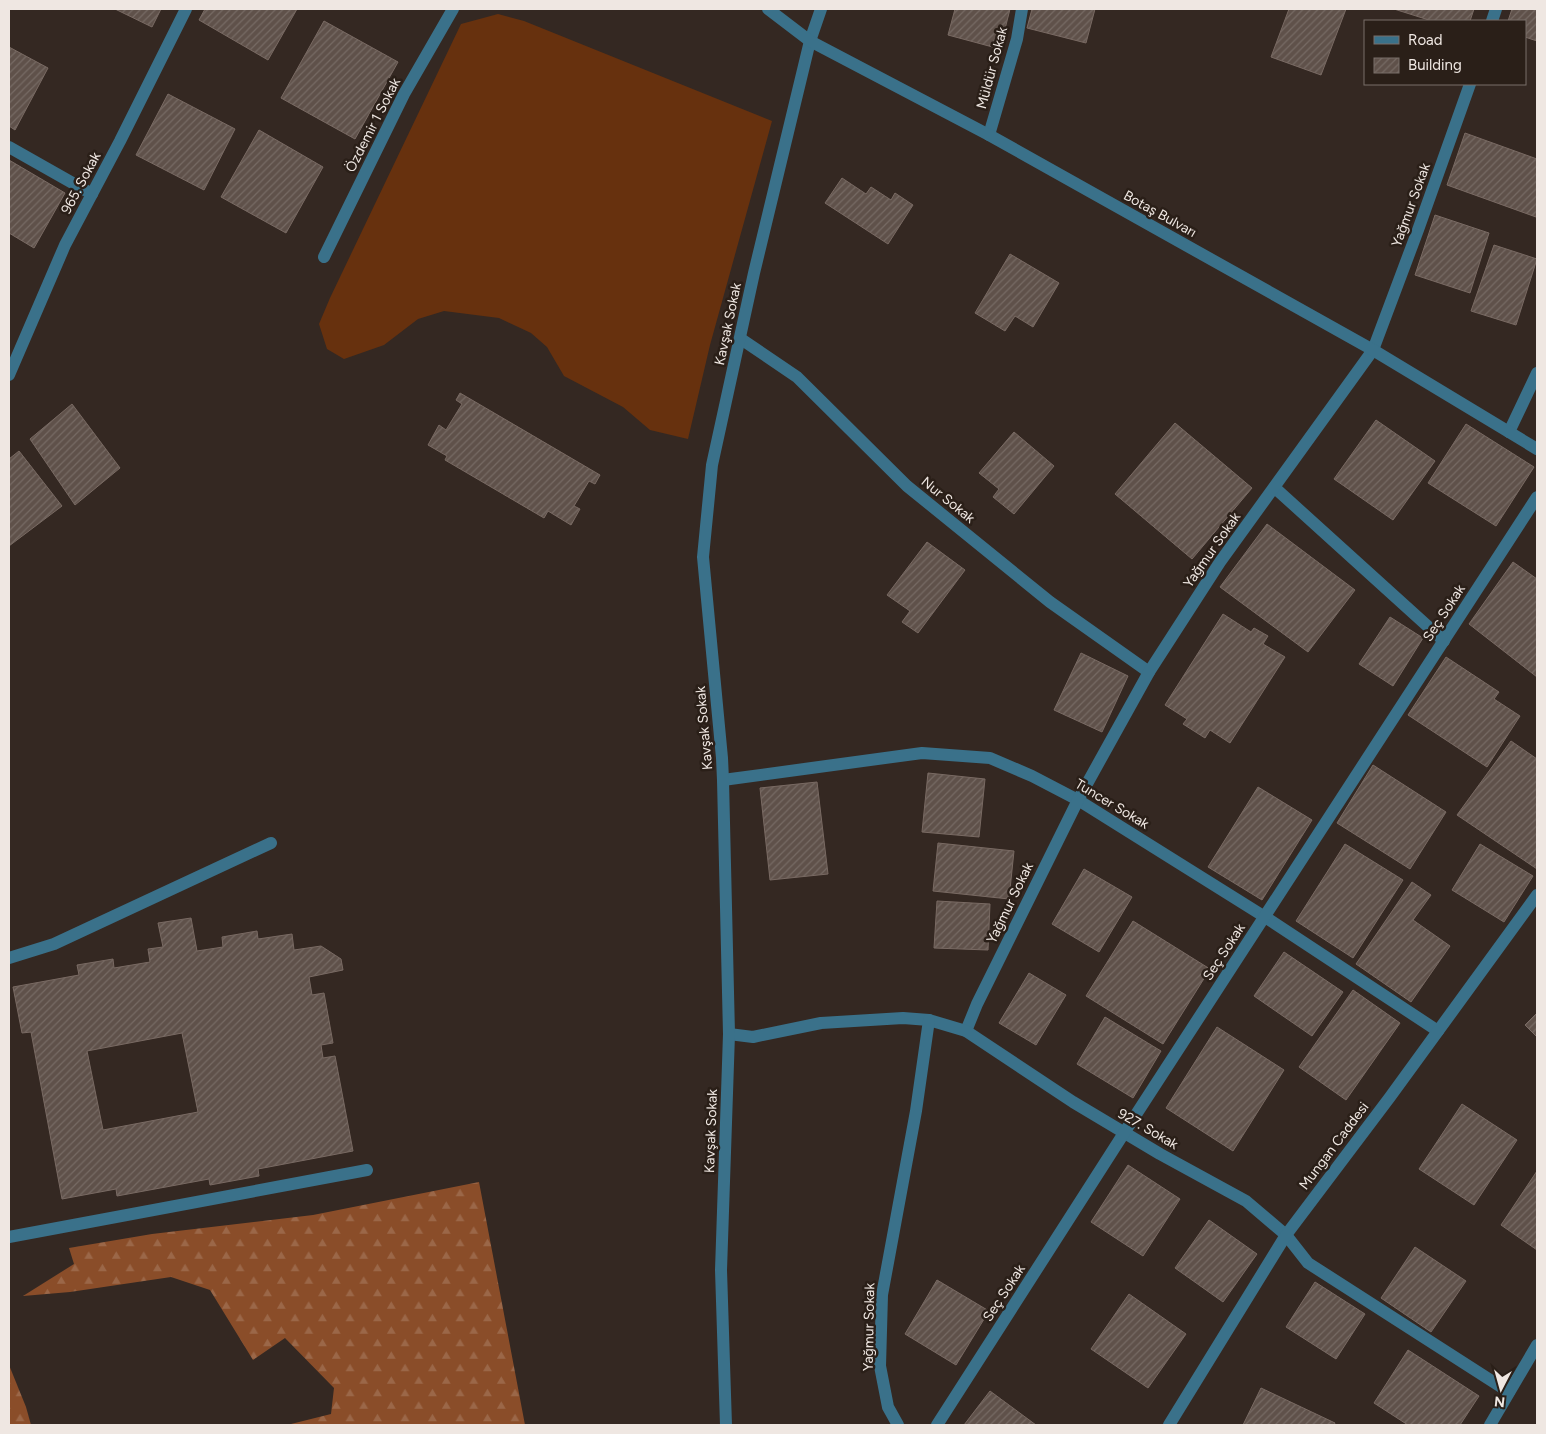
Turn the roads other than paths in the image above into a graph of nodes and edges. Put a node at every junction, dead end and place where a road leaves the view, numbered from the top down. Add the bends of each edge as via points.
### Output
1 (186, 9) edge
2 (453, 9) edge
3 (768, 9) edge
4 (821, 9) edge
5 (1022, 9) edge
6 (810, 41) junction
7 (1470, 85) edge
8 (989, 135) junction
9 (9, 147) edge
10 (92, 194) junction
11 (324, 257) dead end
12 (740, 339) junction
13 (1373, 350) junction
14 (1537, 373) edge
15 (9, 375) edge
16 (1509, 432) junction
17 (1537, 449) edge
18 (1275, 488) junction
19 (1537, 497) edge
20 (1444, 641) junction
21 (1149, 672) junction
22 (723, 780) junction
23 (1078, 800) junction
24 (271, 843) dead end
25 (1537, 895) edge
26 (1264, 917) junction
27 (9, 958) edge
28 (929, 1020) junction
29 (966, 1031) junction
30 (1438, 1031) junction
31 (729, 1034) junction
32 (1124, 1133) junction
33 (367, 1170) dead end
34 (1286, 1235) junction
35 (9, 1237) edge
36 (1537, 1345) edge
37 (1509, 1392) junction
38 (726, 1425) edge
39 (898, 1425) edge
40 (937, 1425) edge
41 (1169, 1425) edge
42 (1490, 1425) edge

1 - 10 street, 965. Sokak
2 - 11 street, Özdemir 1 Sokak via 404,94
3 - 6 street, Botaş Bulvarı
4 - 6 street, Kavşak Sokak
5 - 8 street, Müldür Sokak via 1017,40
6 - 8 street, Botaş Bulvarı
6 - 12 street, Kavşak Sokak
7 - 13 street, Yağmur Sokak
8 - 13 street, Botaş Bulvarı
9 - 10 street
10 - 15 street, 965. Sokak via 65,245
12 - 21 street, Nur Sokak via 798,377 907,486 1034,590
12 - 22 street, Kavşak Sokak via 712,465 703,557
13 - 16 street, Botaş Bulvarı
13 - 18 street, Yağmur Sokak
14 - 16 street
16 - 17 street, Botaş Bulvarı
18 - 20 street
18 - 21 street, Yağmur Sokak via 1220,562
19 - 20 street, Seç Sokak
20 - 26 street, Seç Sokak
21 - 23 street, Yağmur Sokak
22 - 23 street, Tuncer Sokak via 922,753 990,758
22 - 31 street, Kavşak Sokak
23 - 26 street, Tuncer Sokak
23 - 29 street, Yağmur Sokak
24 - 27 street via 54,944
25 - 30 street, Mungan Caddesi
26 - 30 street, Tuncer Sokak
26 - 32 street, Seç Sokak
28 - 29 street, 927. Sokak
28 - 31 street, 927. Sokak via 903,1018 821,1023 752,1037
28 - 39 street, Yağmur Sokak via 916,1111 882,1295 880,1366 888,1407
29 - 32 street, 927. Sokak
30 - 34 street, Mungan Caddesi
31 - 38 street, Kavşak Sokak via 721,1270
32 - 34 street, 927. Sokak via 1246,1201
32 - 40 street, Seç Sokak
33 - 35 street
34 - 37 street, 927. Sokak via 1308,1263
34 - 41 street, Mungan Caddesi
36 - 37 street
37 - 42 street

